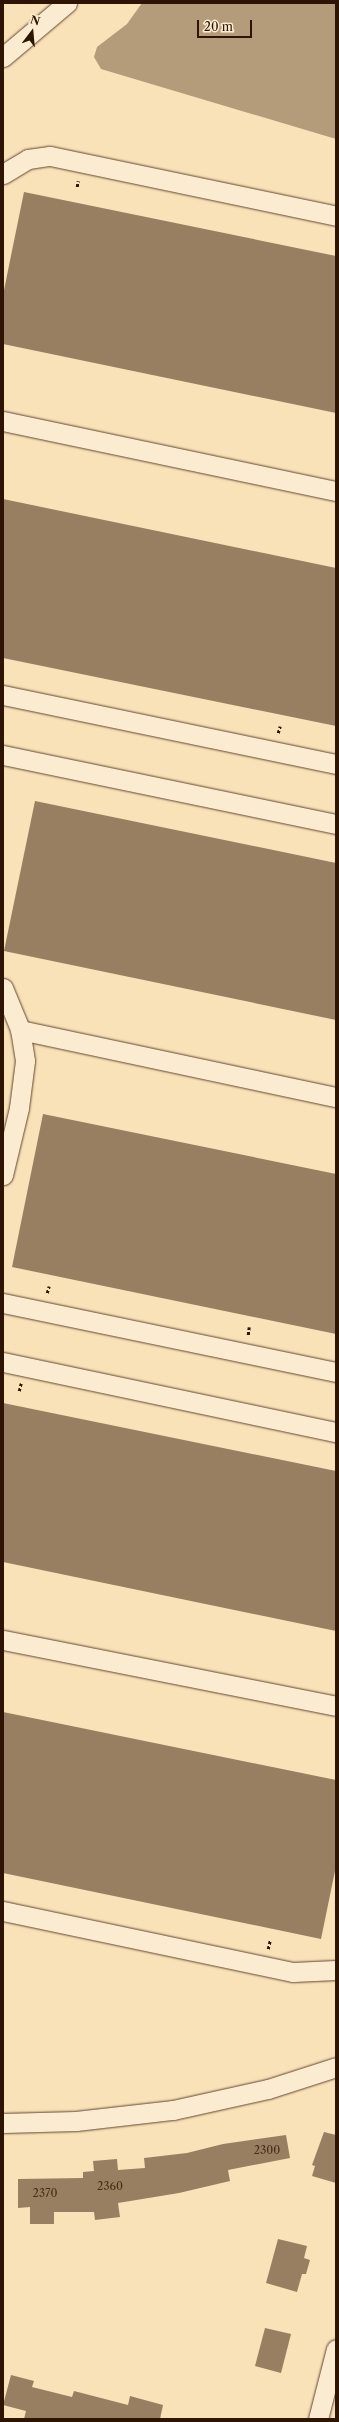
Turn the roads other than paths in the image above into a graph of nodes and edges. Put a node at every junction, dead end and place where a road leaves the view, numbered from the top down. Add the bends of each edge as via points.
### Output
1 (67, 3) edge
2 (3, 57) edge
3 (3, 174) edge
4 (336, 216) edge
5 (3, 421) edge
6 (336, 491) edge
7 (3, 695) edge
8 (3, 755) edge
9 (336, 764) edge
10 (336, 824) edge
11 (3, 988) edge
12 (20, 1030) junction
13 (336, 1097) edge
14 (3, 1175) edge
15 (3, 1302) edge
16 (3, 1362) edge
17 (336, 1372) edge
18 (336, 1432) edge
19 (3, 1640) edge
20 (336, 1706) edge
21 (3, 1911) edge
22 (336, 1970) edge
23 (336, 2067) edge
24 (3, 2123) edge
25 (336, 2349) edge
26 (318, 2419) edge

1 - 2 street
3 - 4 street via 28,159 50,156
5 - 6 street
7 - 9 street
8 - 10 street
11 - 12 street
12 - 13 street
12 - 14 street via 24,1076 20,1108
15 - 17 street
16 - 18 street
19 - 20 street
21 - 22 street via 293,1972
23 - 24 street via 268,2089 173,2110 76,2121
25 - 26 street

